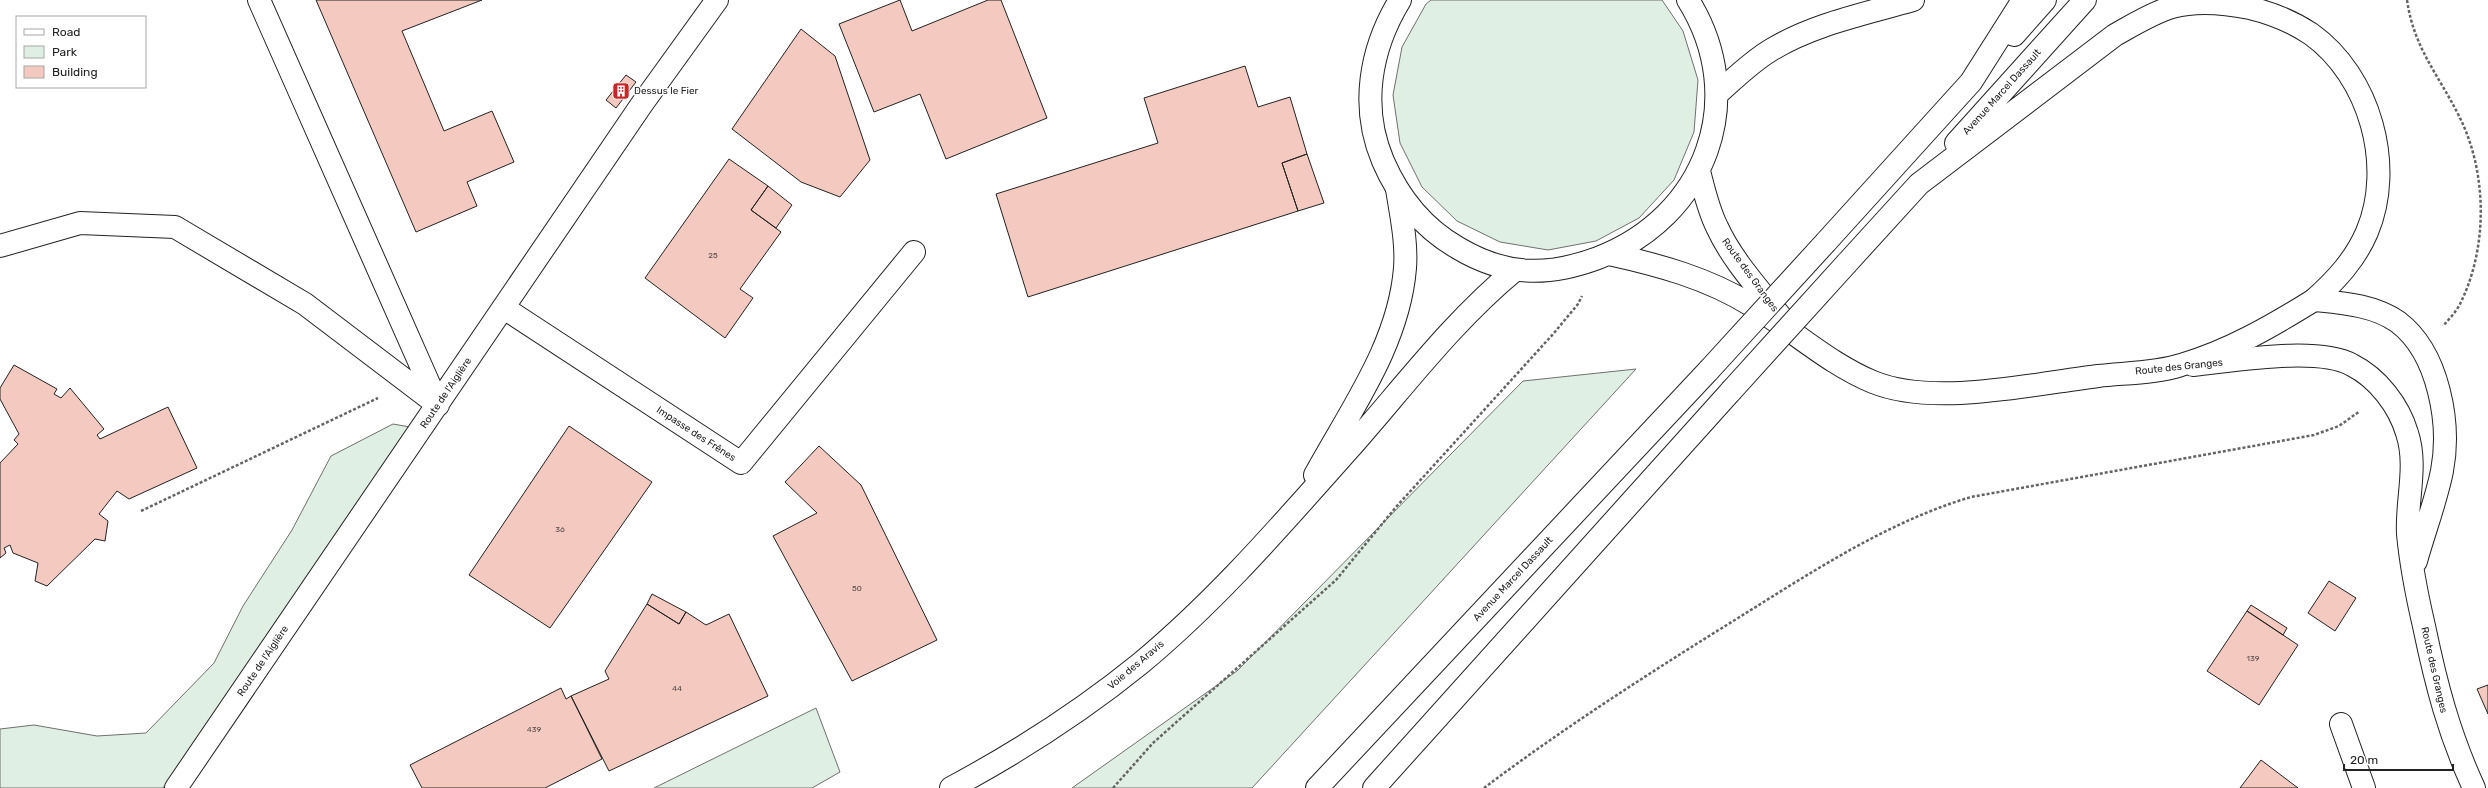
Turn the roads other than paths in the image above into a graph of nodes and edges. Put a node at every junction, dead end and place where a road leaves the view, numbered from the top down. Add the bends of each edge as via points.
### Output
1 (259, 0) edge
2 (717, 0) edge
3 (1400, 0) edge
4 (1688, 0) edge
5 (1913, 0) edge
6 (2023, 0) edge
7 (2045, 0) edge
8 (2085, 0) edge
9 (1971, 82) junction
10 (1717, 94) junction
11 (1699, 171) junction
12 (1919, 184) junction
13 (1397, 189) junction
14 (0, 246) edge
15 (914, 252) dead end
16 (1604, 256) junction
17 (1514, 270) junction
18 (2314, 300) junction
19 (504, 308) junction
20 (1792, 331) junction
21 (2180, 366) junction
22 (438, 405) junction
23 (1295, 510) junction
24 (2412, 572) junction
25 (2341, 724) dead end
26 (176, 788) edge
27 (951, 788) edge
28 (1317, 788) edge
29 (1374, 788) edge
30 (2364, 788) edge
31 (2474, 788) edge

1 - 22 main road
2 - 19 main road, Route de l'Aiglière via 642,104
3 - 13 main road via 1379,43 1370,90 1373,134
4 - 10 main road via 1708,39 1715,67
5 - 10 main road via 1835,23 1779,46 1745,69
6 - 9 main road
7 - 9 main road
8 - 12 main road, Avenue Marcel Dassault
9 - 28 main road, Avenue Marcel Dassault, bridge via 1709,370
10 - 11 main road via 1715,122 1709,147
11 - 16 main road via 1686,192 1657,224 1632,243
11 - 20 main road, Route des Granges via 1717,228 1736,258
12 - 18 main road via 2093,52 2142,20 2172,7 2200,3 2231,4 2262,11 2311,34 2332,53 2362,98 2378,150 2379,178 2376,205 2367,232 2353,258 2337,279
12 - 29 main road, bridge
13 - 17 main road via 1412,210 1445,241 1469,255
13 - 23 main road via 1405,267 1397,316 1372,370
14 - 22 main road via 80,223 175,227 305,304
15 - 19 main road, Impasse des Frênes via 741,463
16 - 17 main road via 1552,271
16 - 20 main road, Route des Granges via 1673,270 1706,281 1752,305
17 - 23 main road via 1450,331
18 - 21 main road via 2266,330
18 - 24 main road, Route des Granges via 2367,308 2382,314 2406,330 2422,352 2442,398 2446,424 2442,471
19 - 22 main road, Route de l'Aiglière
20 - 21 main road, Route des Granges via 1852,372 1874,382 1919,393 1964,392
21 - 24 main road, Route des Granges via 2300,356 2330,357 2352,364 2370,376 2397,411 2412,451 2408,533
22 - 26 main road, Route de l'Aiglière
23 - 27 main road, Voie des Aravis via 1211,599 1142,662 1069,718 982,772
24 - 31 main road, Route des Granges via 2438,693 2456,751
25 - 30 main road

